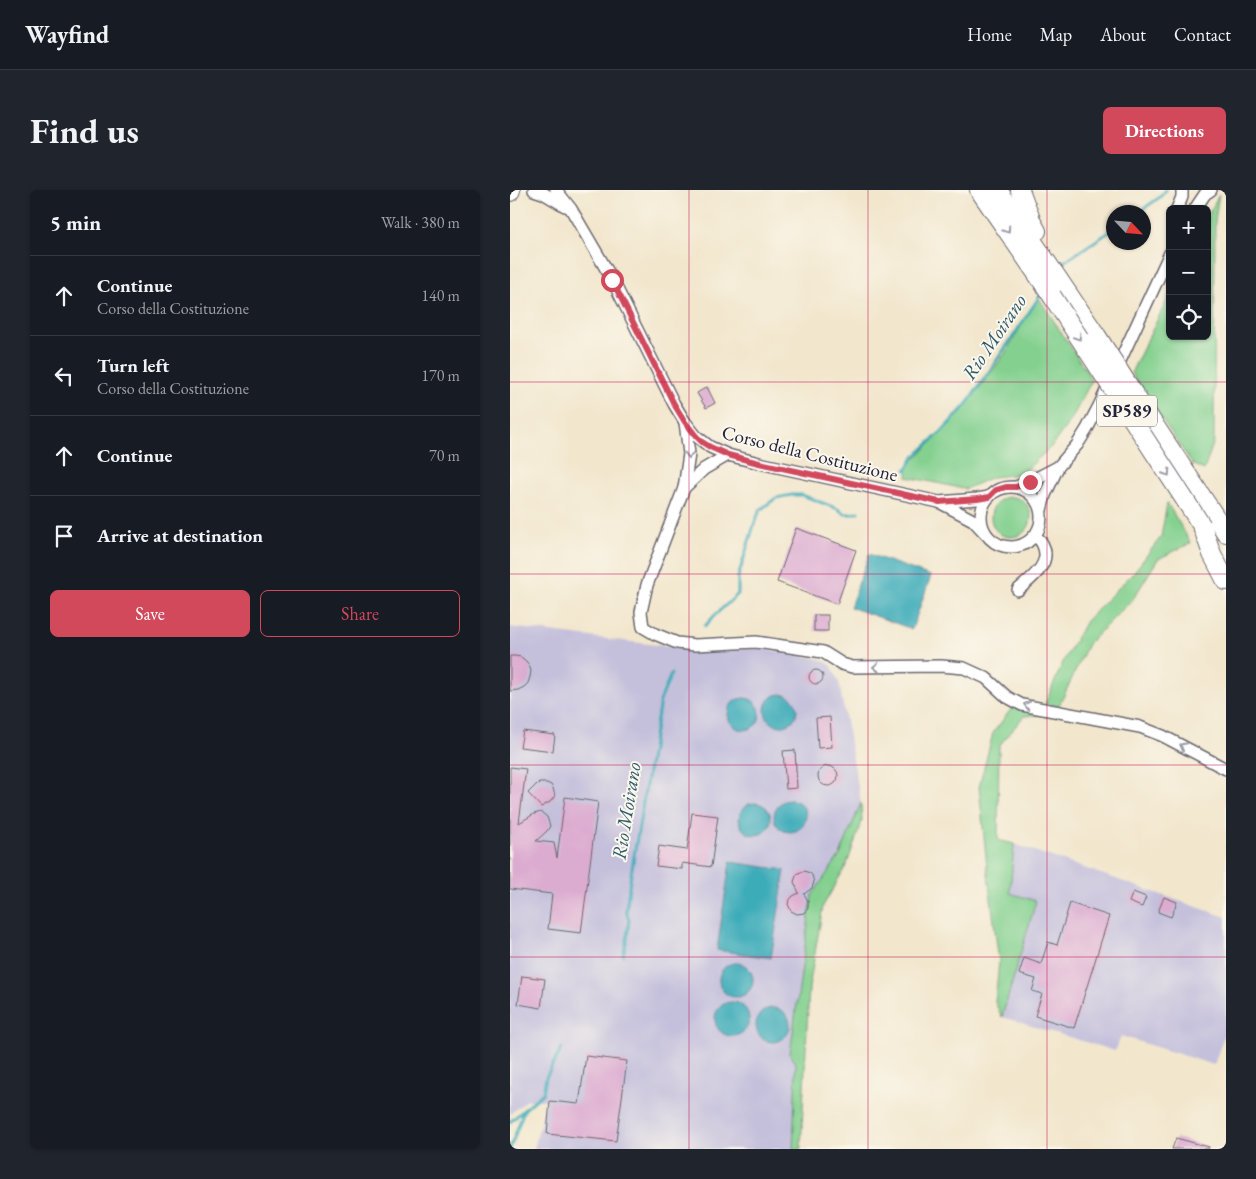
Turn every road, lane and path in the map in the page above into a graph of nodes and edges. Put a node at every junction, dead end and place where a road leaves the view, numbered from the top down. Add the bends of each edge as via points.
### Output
1 (520, 190) edge
2 (534, 190) edge
3 (556, 190) edge
4 (979, 190) edge
5 (998, 190) edge
6 (1020, 190) edge
7 (1182, 190) edge
8 (1198, 190) edge
9 (1211, 190) edge
10 (510, 192) edge
11 (1179, 205) edge
12 (1191, 205) edge
13 (1197, 205) edge
14 (570, 209) junction
15 (1166, 262) edge
16 (1045, 273) junction
17 (685, 422) junction
18 (728, 455) junction
19 (1058, 467) junction
20 (1016, 487) junction
21 (684, 488) junction
22 (989, 497) junction
23 (939, 502) junction
24 (1040, 510) junction
25 (1202, 526) junction
26 (1224, 529) edge
27 (986, 534) junction
28 (1034, 536) junction
29 (1226, 560) edge
30 (1226, 580) edge
31 (1018, 590) dead end
32 (1226, 769) edge

1 - 10 street
2 - 14 street
3 - 14 street, Corso della Costituzione
4 -> 16 main road, SP589
5 - 16 main road, SP589
6 - 16 main road via 1032,222 1050,253
7 - 11 street
8 - 12 street
9 - 13 street
14 - 17 street, Corso della Costituzione via 612,280
15 - 19 street via 1088,429
16 -> 25 main road, SP589, bridge
16 - 26 main road, SP589, bridge via 1060,283
17 - 18 street, Corso della Costituzione via 702,442
17 -> 21 street via 690,454
18 - 21 street via 704,469
18 - 23 street, Corso della Costituzione
19 - 20 street
19 - 24 street
20 - 22 street via 1001,488
20 - 24 street via 1032,495
32 -> 21 street via 1140,726 1022,705 1007,698 986,678 964,668 852,667 823,652 756,642 695,645 677,643 655,634 643,627 641,612 647,585
22 - 23 street
22 - 27 street via 981,515
23 - 27 street via 974,520
24 - 28 street via 1039,528
25 - 29 main road, SP589
25 - 30 main road
27 - 28 street via 993,541 1010,547 1019,546
28 - 31 street via 1044,546 1044,560 1036,574

